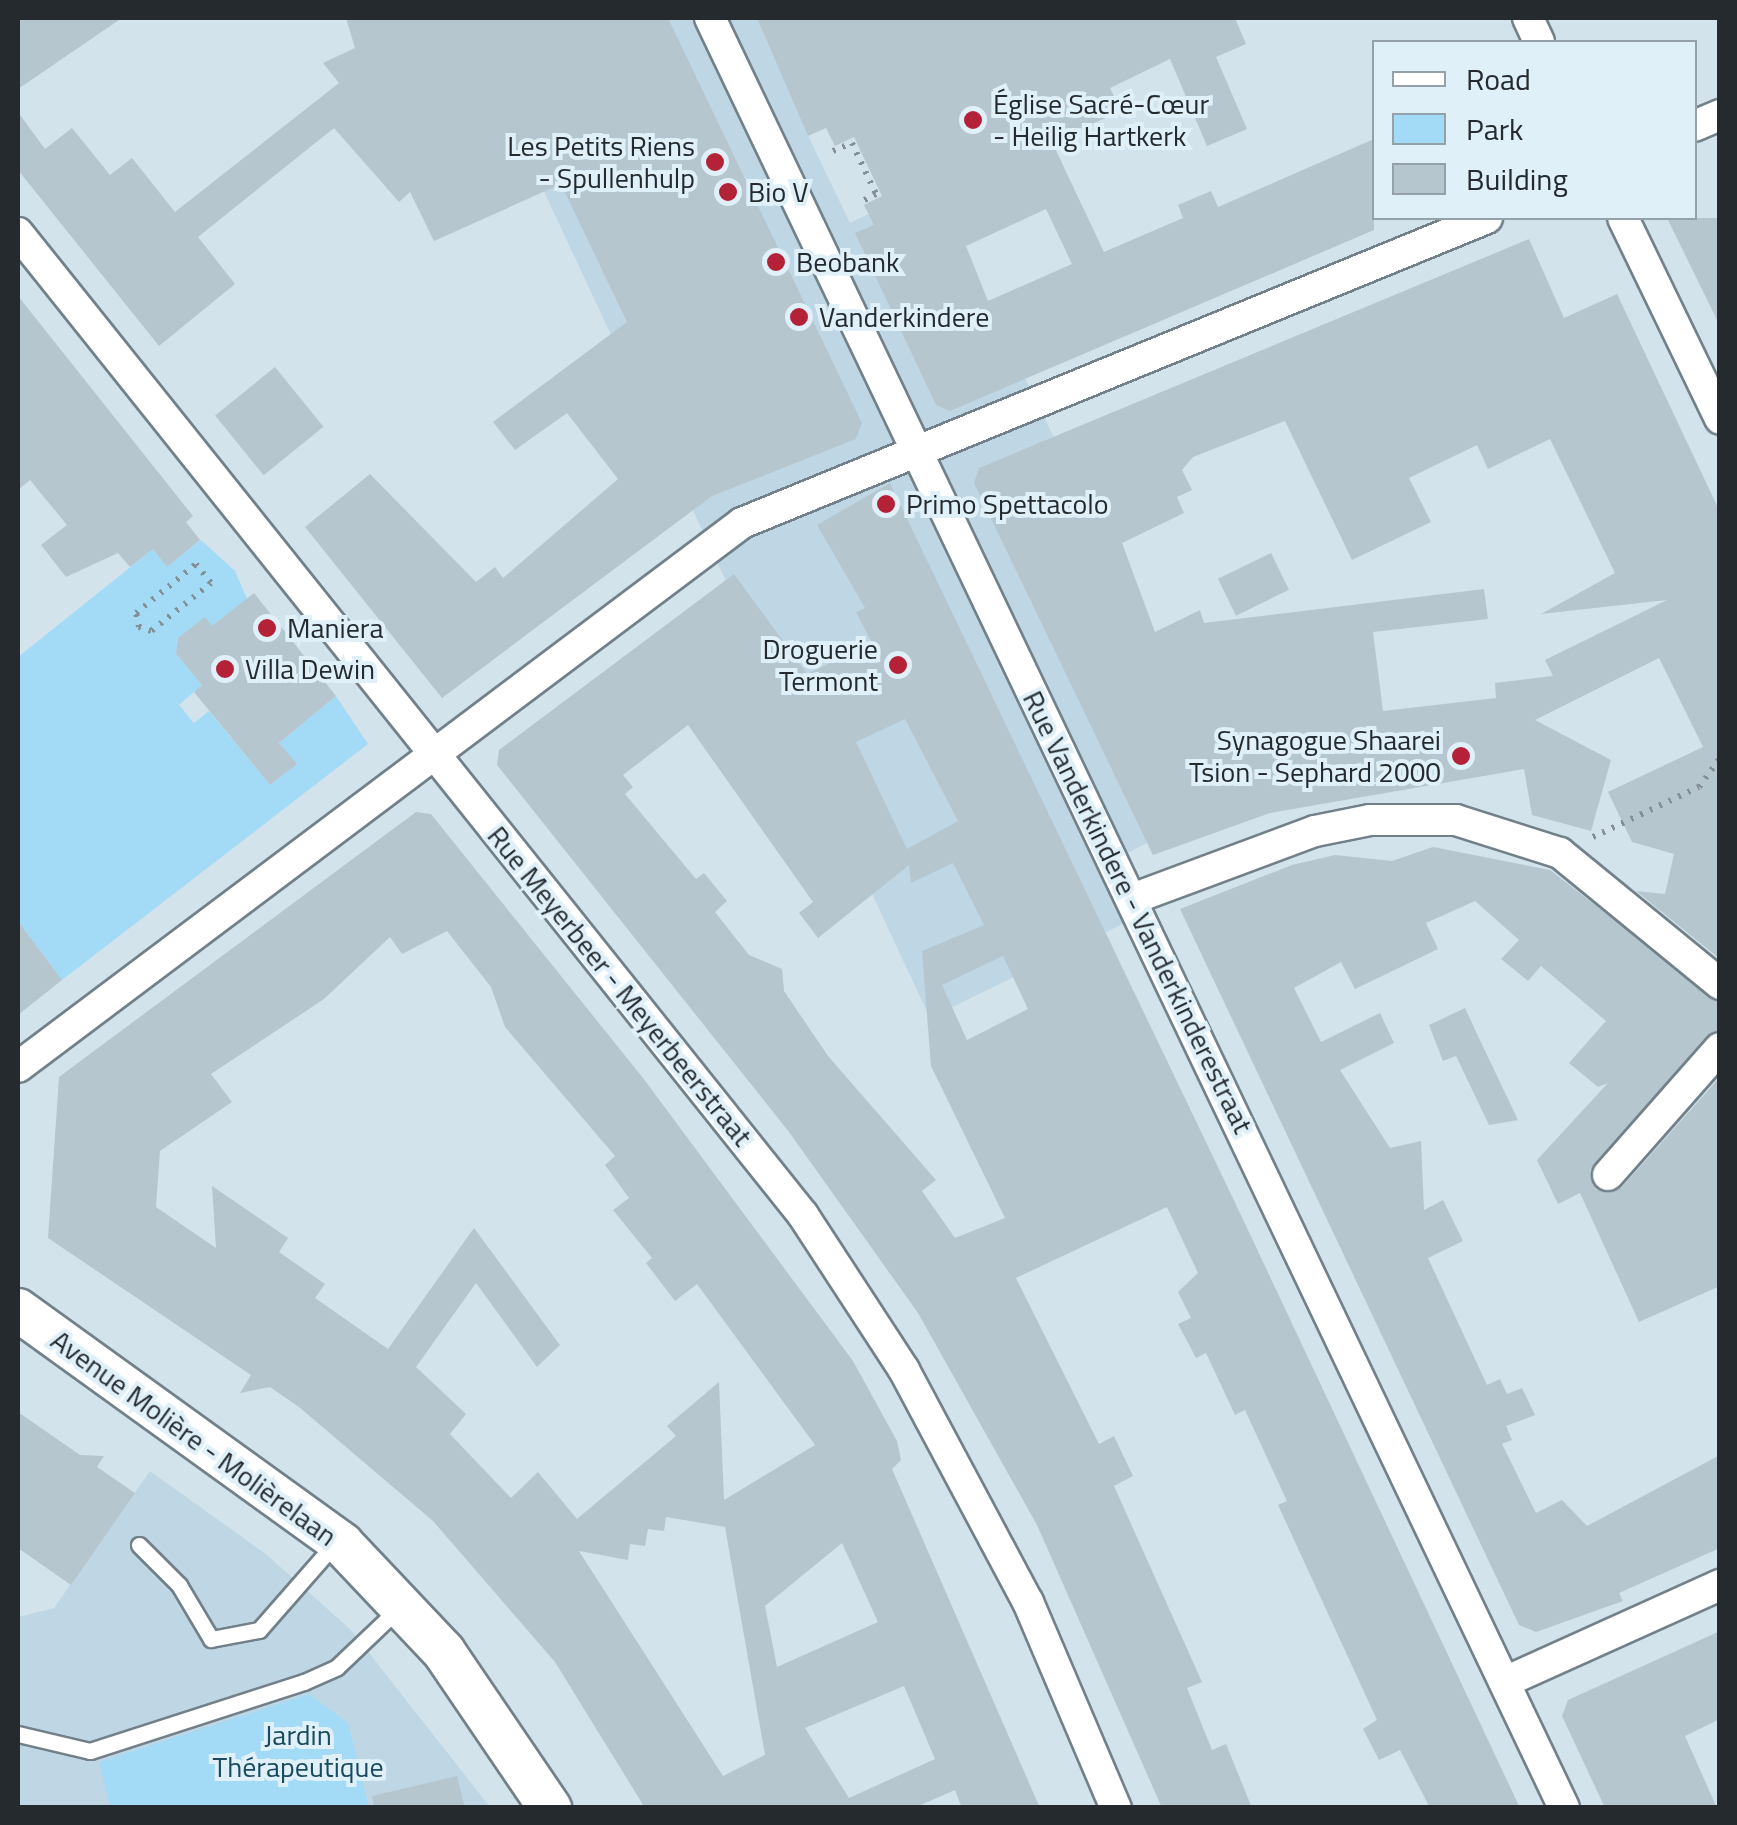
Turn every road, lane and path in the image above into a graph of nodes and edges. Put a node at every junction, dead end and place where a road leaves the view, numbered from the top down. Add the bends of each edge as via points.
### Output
1 (710, 18) edge
2 (1720, 114) edge
3 (1697, 125) edge
4 (833, 151) dead end
5 (858, 203) dead end
6 (1482, 220) edge
7 (1624, 220) edge
8 (18, 233) edge
9 (1720, 418) edge
10 (916, 450) junction
11 (211, 583) joint
12 (430, 751) junction
13 (1720, 758) edge
14 (1560, 853) junction
15 (1132, 900) junction
16 (1720, 984) edge
17 (1720, 1048) edge
18 (18, 1067) edge
19 (1608, 1175) dead end
20 (18, 1310) edge
21 (338, 1540) junction
22 (139, 1545) dead end
23 (1720, 1585) edge
24 (401, 1606) junction
25 (1505, 1682) junction
26 (18, 1734) edge
27 (550, 1808) edge
28 (1116, 1808) edge
29 (1564, 1808) edge

1 - 10 street, Rue Vanderkindere - Vanderkinderestraat
2 - 3 street
4 - 5 path via 852,142 876,194
6 - 10 street
7 - 9 street
8 - 12 street, Rue Meyerbeer - Meyerbeerstraat
10 - 12 street via 742,523
10 - 15 street, Rue Vanderkindere - Vanderkinderestraat
11 - 11 path via 150,632 139,627 136,613 196,564
12 - 18 street
12 - 28 street, Rue Meyerbeer - Meyerbeerstraat via 852,1288 1028,1602
13 - 14 path via 1699,787
14 - 15 street via 1456,820 1370,820 1255,849
14 - 16 street
15 - 25 street, Rue Vanderkindere - Vanderkinderestraat
17 - 19 street
20 - 21 street, Avenue Molière - Molièrelaan
21 - 22 lane via 259,1630 210,1639 179,1586
21 - 24 street, Avenue Molière - Molièrelaan
23 - 25 street
24 - 26 lane via 323,1676 90,1751
24 - 27 street, Avenue Molière - Molièrelaan via 514,1745
25 - 29 street, Rue Vanderkindere - Vanderkinderestraat

